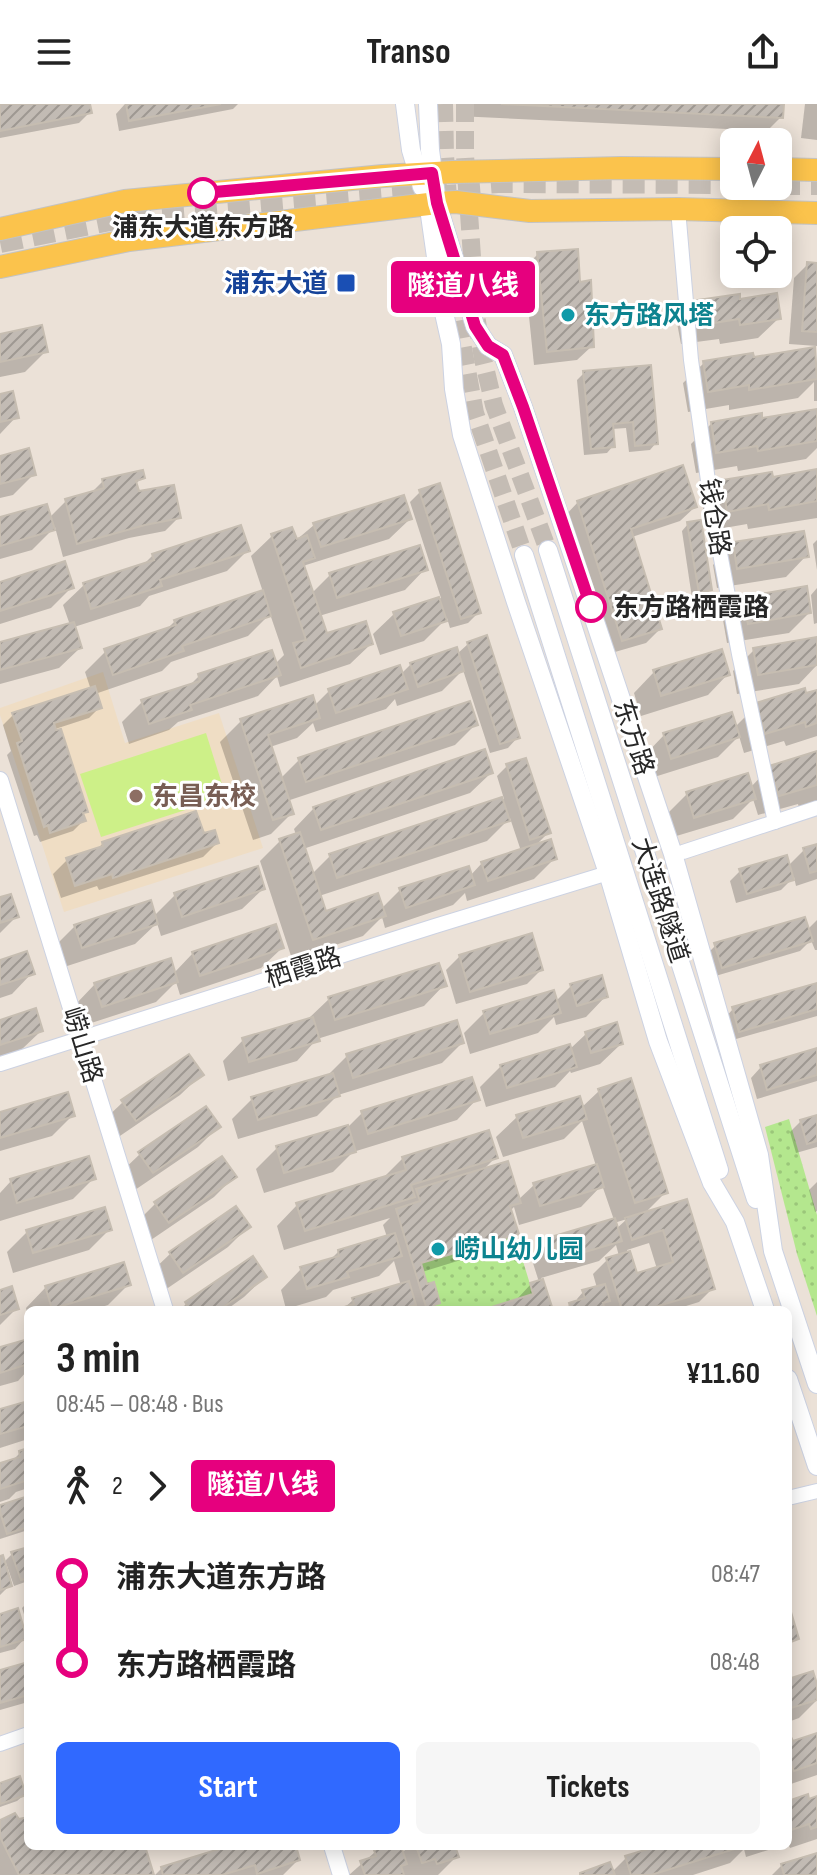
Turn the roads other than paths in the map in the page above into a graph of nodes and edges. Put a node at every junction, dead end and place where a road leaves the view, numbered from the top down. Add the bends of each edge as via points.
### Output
1 (405, 104) edge
2 (428, 104) edge
3 (720, 169) edge
4 (792, 169) edge
5 (817, 170) edge
6 (425, 173) junction
7 (432, 203) junction
8 (678, 209) junction
9 (817, 213) edge
10 (0, 229) edge
11 (0, 267) edge
12 (548, 550) tunnel mouth
13 (524, 555) tunnel mouth
14 (0, 780) edge
15 (817, 808) edge
16 (775, 822) junction
17 (673, 854) junction
18 (608, 873) junction
19 (80, 1038) junction
20 (0, 1064) edge
21 (735, 1222) junction
22 (773, 1251) junction
23 (164, 1306) edge
24 (764, 1306) edge
25 (791, 1306) edge
26 (792, 1308) edge
27 (817, 1384) edge
28 (792, 1391) edge
29 (817, 1466) edge
30 (817, 1491) edge
31 (792, 1497) edge
32 (24, 1735) edge
33 (0, 1744) edge
34 (333, 1850) edge
35 (341, 1875) edge

1 - 6 main road, 东方路 via 411,150
2 - 6 main road, 东方路
3 - 6 main road
4 - 5 main road
6 - 7 main road, 东方路
6 - 10 main road via 125,201
7 - 8 main road via 530,211
7 - 11 main road via 129,240
7 - 17 main road, 东方路 via 475,326 488,346 503,355 523,407
7 - 18 main road, 东方路 via 462,435
8 - 9 main road
8 - 16 street, 钱仓路 via 691,360 713,516
12 - 22 main road, 大连路隧道
13 - 21 main road, 大连路隧道
14 - 19 street, 崂山路
15 - 16 street
16 - 17 street
17 - 22 main road, 东方路 via 759,1155
18 - 19 street, 栖霞路
18 - 21 main road, 东方路 via 658,1041 712,1183
19 - 20 street, 栖霞路
19 - 23 street, 崂山路
21 - 24 main road, 东方路
22 - 25 main road, 东方路
26 - 27 main road, 东方路
28 - 29 main road
30 - 31 street
32 - 33 street
34 - 35 street

